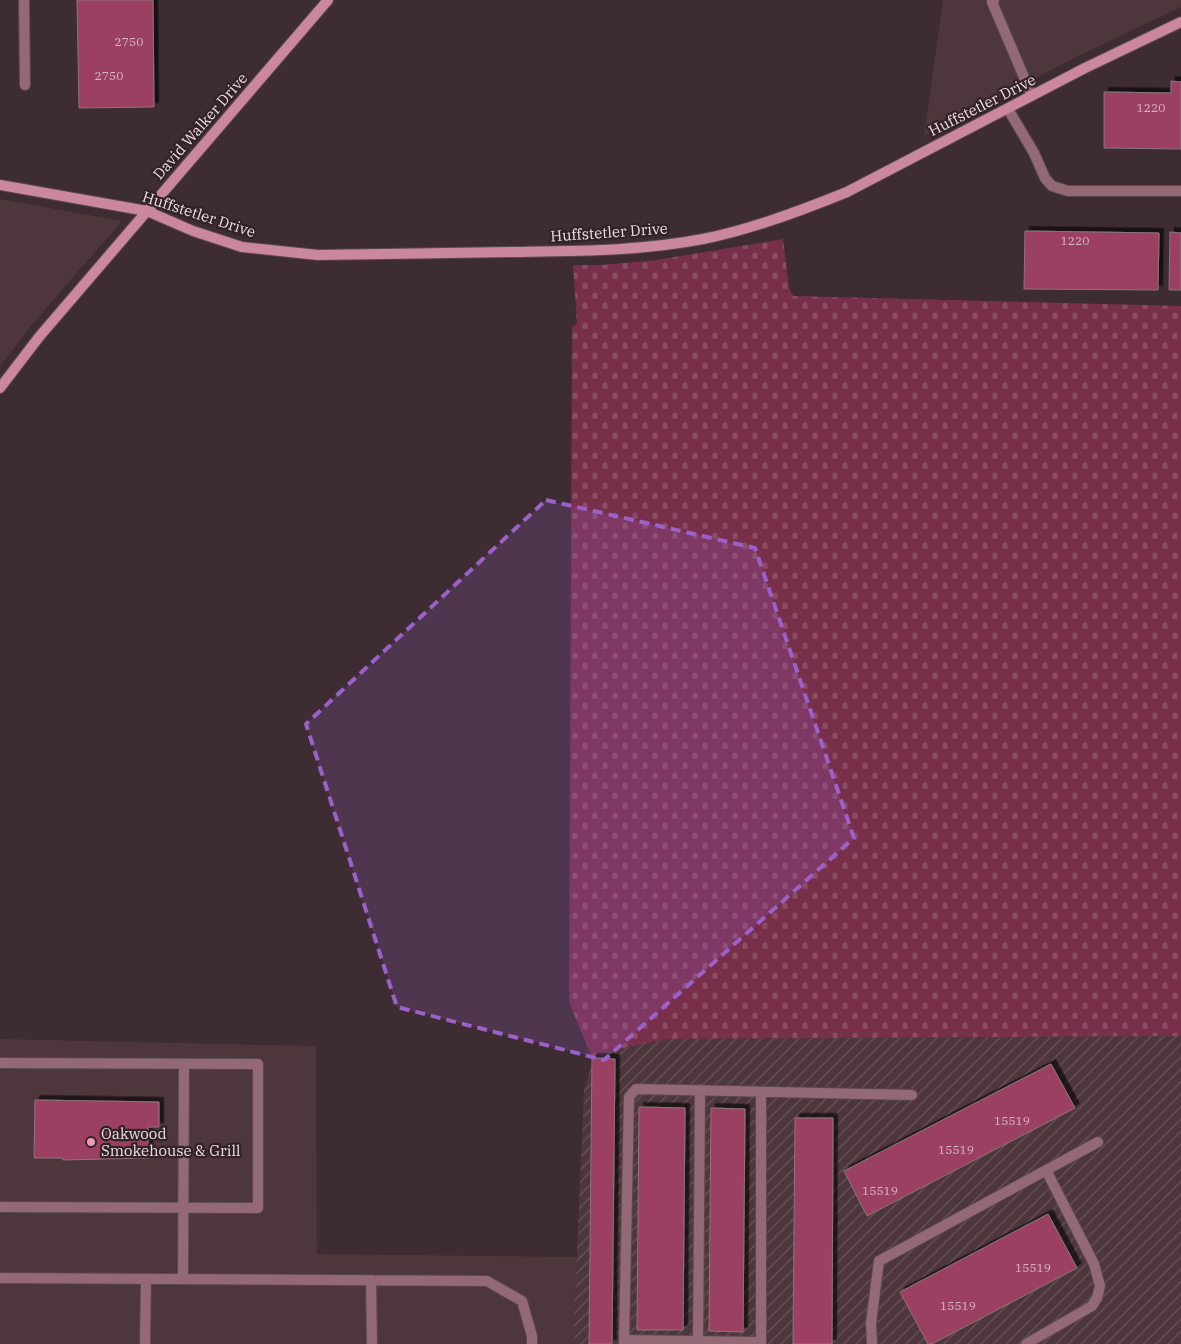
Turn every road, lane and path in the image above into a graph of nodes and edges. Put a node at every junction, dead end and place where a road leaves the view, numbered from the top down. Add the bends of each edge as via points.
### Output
1 (24, 0) edge
2 (328, 0) edge
3 (994, 0) edge
4 (1181, 22) edge
5 (24, 85) dead end
6 (1032, 96) junction
7 (1008, 109) junction
8 (0, 185) edge
9 (1181, 191) edge
10 (148, 211) junction
11 (0, 388) edge
12 (0, 1063) edge
13 (184, 1064) junction
14 (700, 1090) junction
15 (761, 1092) junction
16 (912, 1095) dead end
17 (1098, 1142) dead end
18 (1046, 1170) junction
19 (0, 1207) edge
20 (183, 1208) junction
21 (0, 1278) edge
22 (146, 1279) junction
23 (183, 1279) junction
24 (371, 1280) junction
25 (624, 1342) edge
26 (698, 1343) edge
27 (762, 1343) edge
28 (145, 1344) edge
29 (372, 1344) edge
30 (532, 1344) edge
31 (872, 1344) edge
32 (1026, 1344) edge

1 - 5 lane
2 - 10 street, David Walker Drive
3 - 6 lane via 992,2
4 - 6 street, Huffstetler Drive
6 - 7 street, Huffstetler Drive
7 - 9 lane via 1052,186 1068,190
7 - 10 street, Huffstetler Drive via 847,192 816,204 735,231 654,246 601,251 318,255 242,246 193,231
8 - 10 street, Huffstetler Drive
10 - 11 street, David Walker Drive via 39,337
12 - 13 lane
13 - 20 lane
13 - 20 lane via 258,1064 258,1208
14 - 15 lane
14 - 25 lane via 636,1089 628,1097
14 - 26 lane
15 - 16 lane
15 - 27 lane
17 - 18 lane
18 - 31 lane via 879,1261 871,1323
18 - 32 lane via 1094,1264 1100,1286 1092,1306
19 - 20 lane
20 - 23 lane
21 - 22 lane
22 - 23 lane
22 - 28 lane
23 - 24 lane
24 - 29 lane
24 - 30 lane via 487,1281 522,1301
25 - 26 lane
26 - 27 lane

